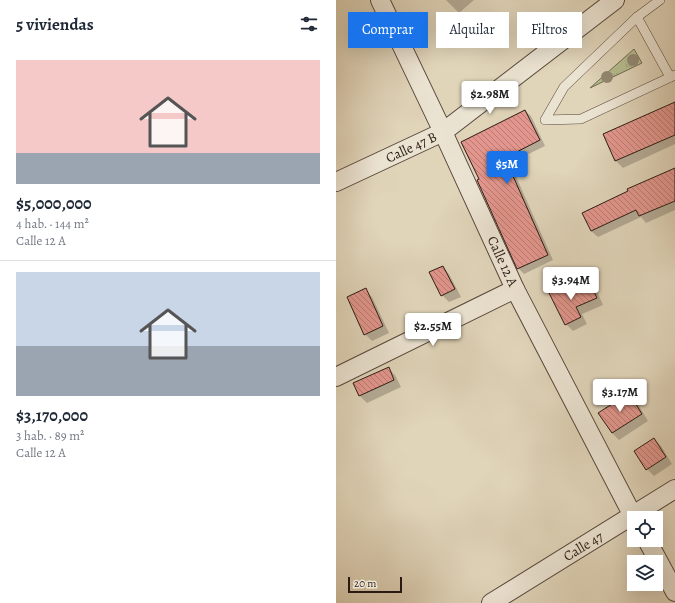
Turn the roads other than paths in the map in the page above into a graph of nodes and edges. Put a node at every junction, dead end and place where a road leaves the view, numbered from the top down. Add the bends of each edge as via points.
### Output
1 (380, 0) edge
2 (614, 0) edge
3 (660, 0) edge
4 (637, 16) junction
5 (672, 76) edge
6 (443, 132) junction
7 (336, 182) edge
8 (515, 289) junction
9 (336, 377) edge
10 (675, 489) edge
11 (630, 511) edge
12 (642, 511) edge
13 (627, 521) edge
14 (651, 547) edge
15 (675, 592) edge
16 (491, 603) edge

1 - 6 street, Calle 12 A
2 - 6 street, Calle 47 B
3 - 4 lane
4 - 5 lane
4 - 5 lane via 564,87 545,120 581,119
6 - 7 street, Calle 47 B
6 - 8 street, Calle 12 A
8 - 9 street
8 - 11 street, Calle 12 A
10 - 12 street, Calle 47
13 - 16 street, Calle 47
14 - 15 street

